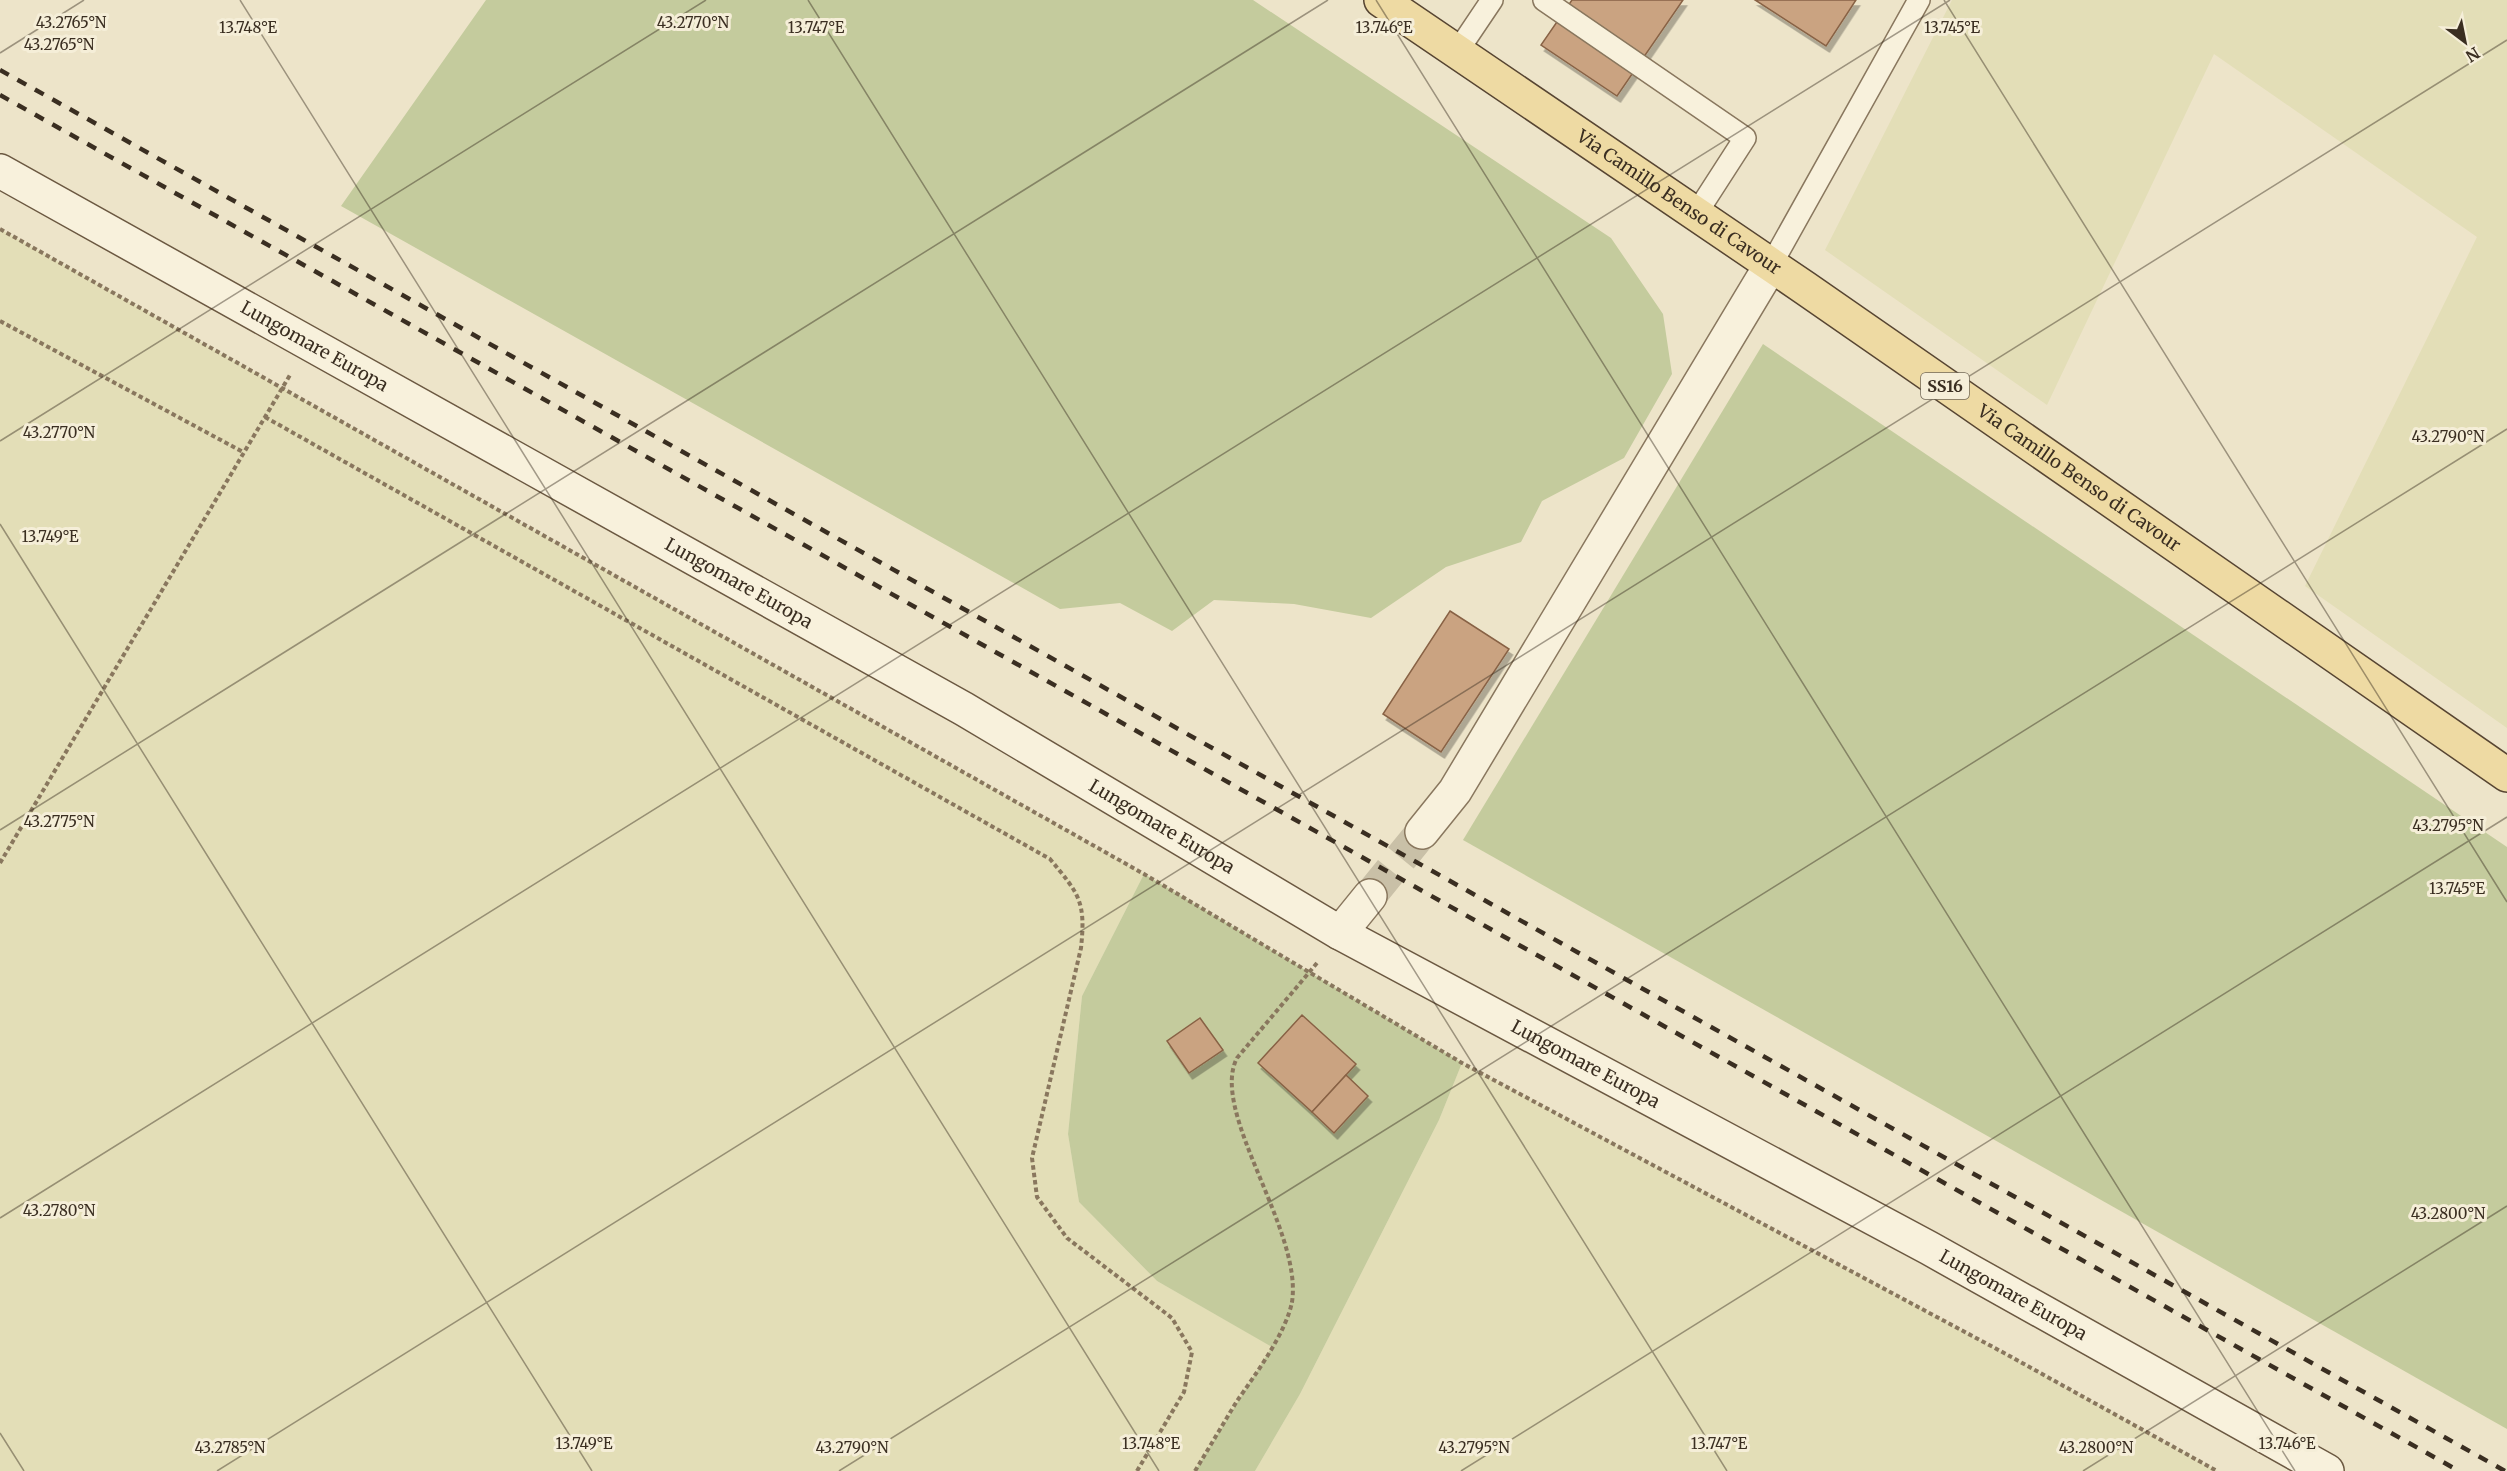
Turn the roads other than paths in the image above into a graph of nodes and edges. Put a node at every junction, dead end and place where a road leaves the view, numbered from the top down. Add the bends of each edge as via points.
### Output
1 (1381, 0) edge
2 (1492, 0) edge
3 (1544, 0) edge
4 (1919, 0) edge
5 (1457, 52) junction
6 (0, 171) edge
7 (1696, 214) junction
8 (1771, 265) junction
9 (2507, 776) edge
10 (1422, 832) tunnel mouth
11 (1370, 896) tunnel mouth
12 (1340, 933) junction
13 (2327, 1471) edge

1 - 5 main road, Via Camillo Benso di Cavour / SS16
2 - 5 lane
3 - 7 lane via 1745,138
4 - 8 lane
5 - 7 main road, Via Camillo Benso di Cavour / SS16
6 - 12 street, Lungomare Europa via 964,709
7 - 8 main road, Via Camillo Benso di Cavour / SS16
8 - 9 main road, Via Camillo Benso di Cavour / SS16
8 - 10 street via 1455,791
11 - 12 street
12 - 13 street, Lungomare Europa via 1929,1248

